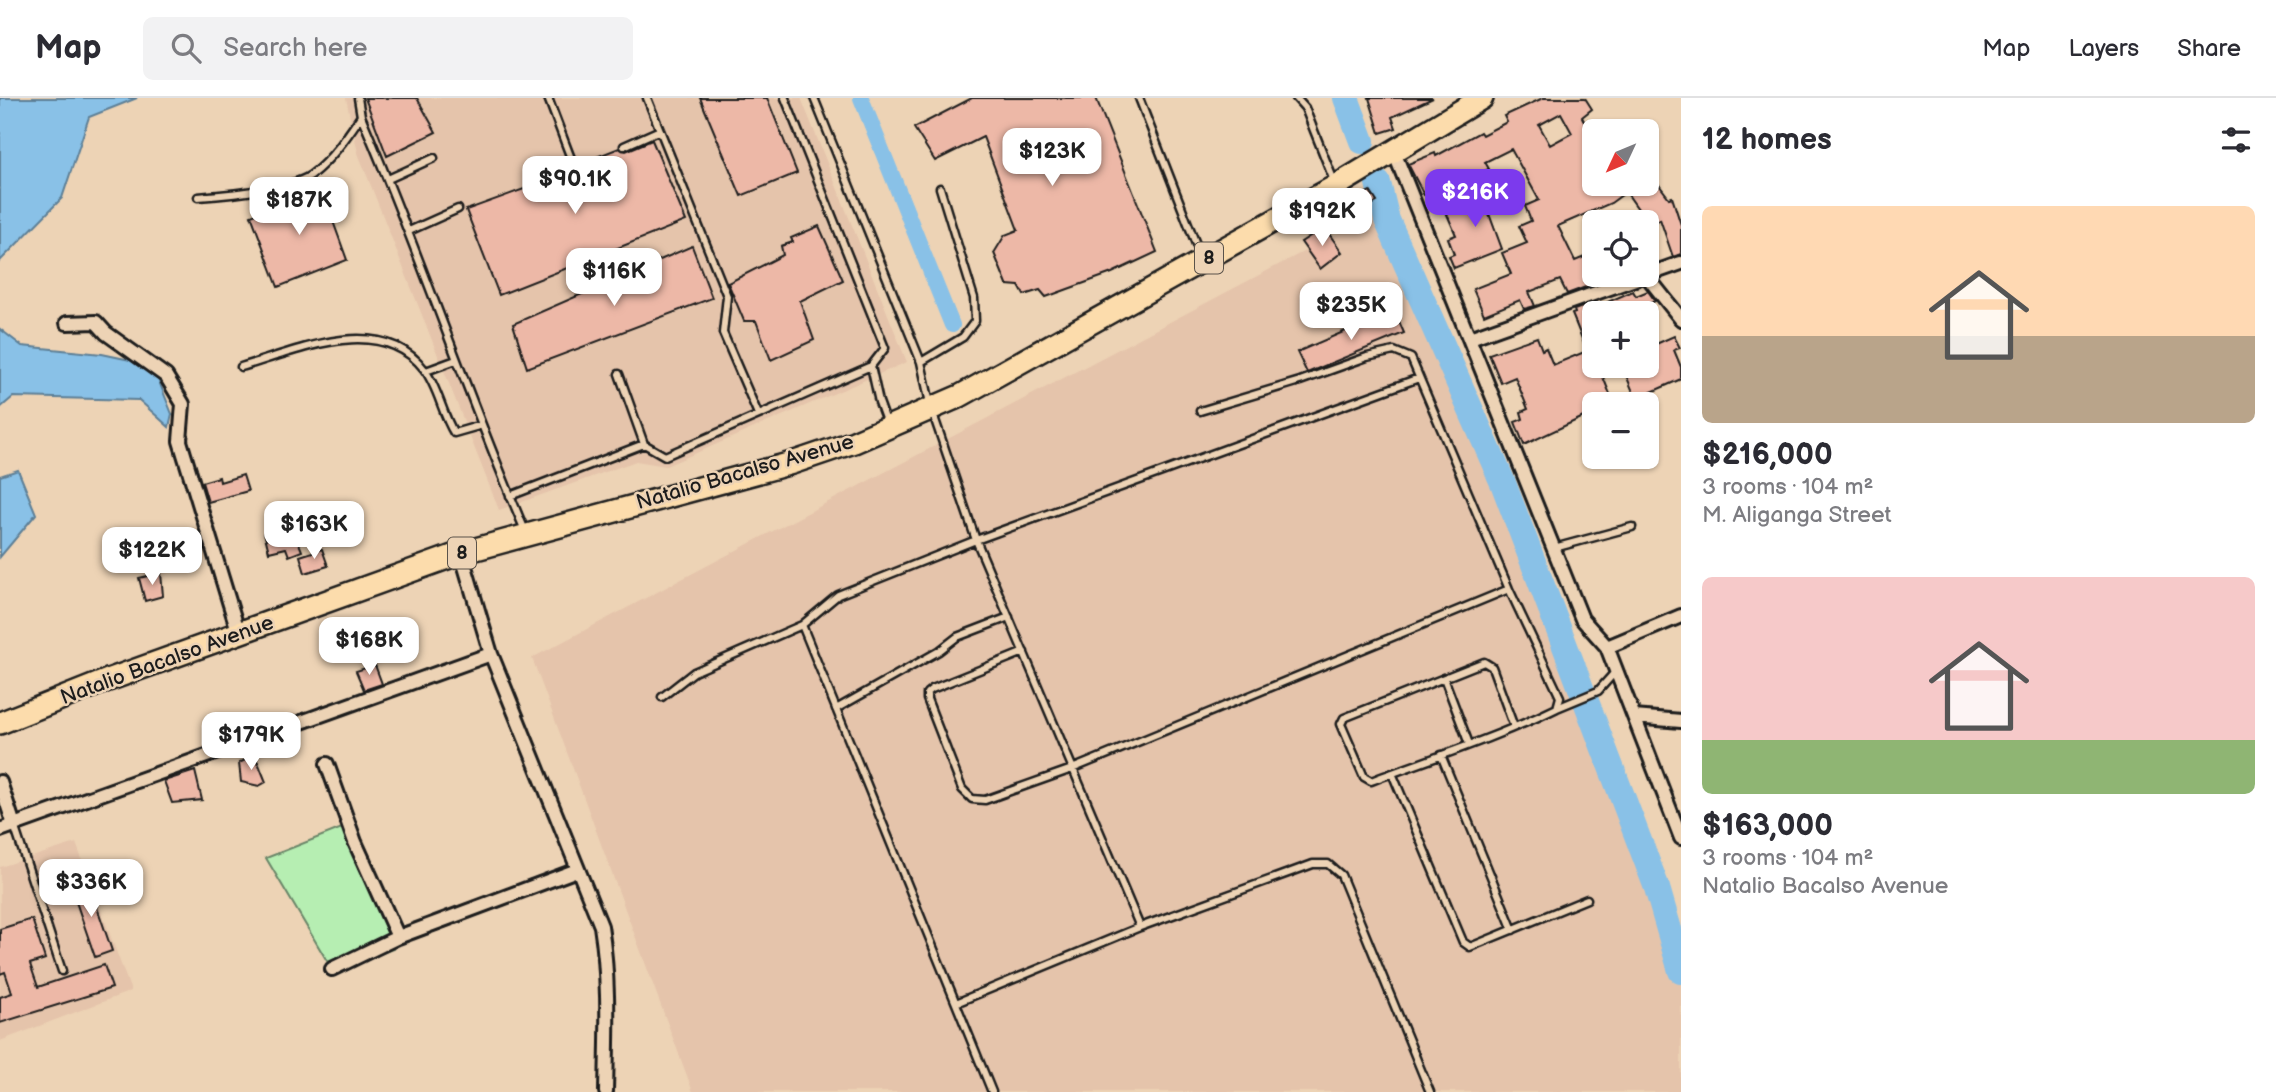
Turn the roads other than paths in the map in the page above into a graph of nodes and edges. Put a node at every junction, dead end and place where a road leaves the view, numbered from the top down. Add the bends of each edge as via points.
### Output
1 (358, 98) edge
2 (548, 98) edge
3 (647, 98) edge
4 (785, 98) edge
5 (814, 98) edge
6 (1139, 98) edge
7 (1296, 98) edge
8 (1482, 98) edge
9 (361, 116) junction
10 (660, 130) junction
11 (624, 146) dead end
12 (1394, 152) junction
13 (434, 158) dead end
14 (575, 169) dead end
15 (388, 178) junction
16 (1336, 186) junction
17 (940, 188) dead end
18 (198, 197) dead end
19 (458, 209) dead end
20 (409, 231) junction
21 (1203, 262) junction
22 (1681, 262) edge
23 (1659, 270) edge
24 (1613, 287) edge
25 (1656, 287) edge
26 (1681, 319) edge
27 (67, 323) dead end
28 (1471, 338) junction
29 (456, 360) junction
30 (921, 362) junction
31 (871, 366) junction
32 (241, 367) dead end
33 (426, 371) junction
34 (619, 374) dead end
35 (1419, 378) junction
36 (931, 408) junction
37 (1200, 411) dead end
38 (758, 414) junction
39 (482, 425) junction
40 (888, 427) junction
41 (643, 444) junction
42 (510, 496) junction
43 (1632, 527) dead end
44 (526, 534) junction
45 (976, 540) junction
46 (1554, 548) junction
47 (460, 553) junction
48 (1509, 589) junction
49 (1681, 616) edge
50 (1009, 617) junction
51 (802, 625) junction
52 (239, 634) junction
53 (1607, 647) junction
54 (1024, 652) junction
55 (491, 654) junction
56 (1616, 671) junction
57 (1444, 678) junction
58 (662, 696) dead end
59 (1557, 708) junction
60 (836, 709) junction
61 (1634, 718) junction
62 (1681, 721) edge
63 (0, 723) edge
64 (1514, 727) junction
65 (1469, 744) junction
66 (1441, 755) junction
67 (327, 764) dead end
68 (1072, 769) junction
69 (1392, 773) junction
70 (0, 782) edge
71 (14, 825) junction
72 (0, 830) edge
73 (1681, 838) edge
74 (577, 870) junction
75 (1587, 900) dead end
76 (1140, 927) junction
77 (1513, 930) junction
78 (398, 937) junction
79 (332, 969) dead end
80 (62, 971) dead end
81 (956, 1003) junction
82 (606, 1092) edge
83 (992, 1092) edge
84 (1430, 1092) edge

1 - 9 lane
2 - 14 lane
3 - 10 lane
4 - 31 lane via 885,348
5 - 30 lane
6 - 21 lane
7 - 16 lane via 1305,108
8 - 12 highway, Natalio Bacalso Avenue / 8
9 - 15 lane
9 - 18 lane via 334,154 308,177 252,192
10 - 11 lane
10 - 38 lane via 727,296 723,333
12 - 16 highway, Natalio Bacalso Avenue / 8
12 - 28 street
13 - 15 lane
15 - 20 lane
16 - 21 highway, Natalio Bacalso Avenue / 8
17 - 30 lane via 974,298 975,321 963,337
19 - 20 lane
20 - 29 lane
21 - 36 highway, Natalio Bacalso Avenue / 8 via 960,397
22 - 23 street
24 - 28 street
25 - 26 street
27 - 52 street via 96,322 166,376 183,404 180,441
28 - 46 street
29 - 33 lane
29 - 39 lane
30 - 36 lane
31 - 38 lane
31 - 40 lane
32 - 33 lane via 323,343 363,338 391,344 410,354
33 - 39 lane via 454,433
34 - 41 lane
35 - 37 lane via 1411,358 1394,351
35 - 45 lane
35 - 48 lane
36 - 40 highway, Natalio Bacalso Avenue / 8
36 - 45 lane
38 - 41 lane via 665,457
39 - 42 lane
40 - 44 highway, Natalio Bacalso Avenue / 8 via 792,463
41 - 42 lane
42 - 44 lane
43 - 46 lane
44 - 47 highway, Natalio Bacalso Avenue / 8
45 - 50 lane
45 - 51 lane via 838,596
46 - 53 street via 1581,620
47 - 52 highway, Natalio Bacalso Avenue / 8
47 - 55 street
48 - 59 lane via 1560,697
48 - 68 lane
49 - 53 street
50 - 54 lane
50 - 60 lane via 957,637
51 - 58 lane via 694,672
51 - 60 lane
52 - 63 highway, Natalio Bacalso Avenue / 8
53 - 56 street
54 - 68 lane
54 - 68 lane via 927,693 962,789 972,799 985,800
55 - 71 street
55 - 74 street
56 - 59 lane via 1598,691
56 - 61 street
57 - 64 lane via 1484,662 1492,667
57 - 65 lane
57 - 69 lane via 1344,718 1341,724 1364,777 1371,780
59 - 64 lane
60 - 81 lane
61 - 62 street
61 - 73 street
64 - 65 lane
65 - 66 lane
66 - 69 lane
66 - 77 lane
67 - 78 street via 355,842
68 - 76 lane
69 - 77 lane via 1463,942 1470,947
70 - 71 street
71 - 72 street
71 - 80 lane
74 - 78 street
74 - 82 street via 601,926 605,950
75 - 77 lane
76 - 81 lane
76 - 84 lane via 1313,864 1328,864 1341,875
78 - 79 street
81 - 83 lane

